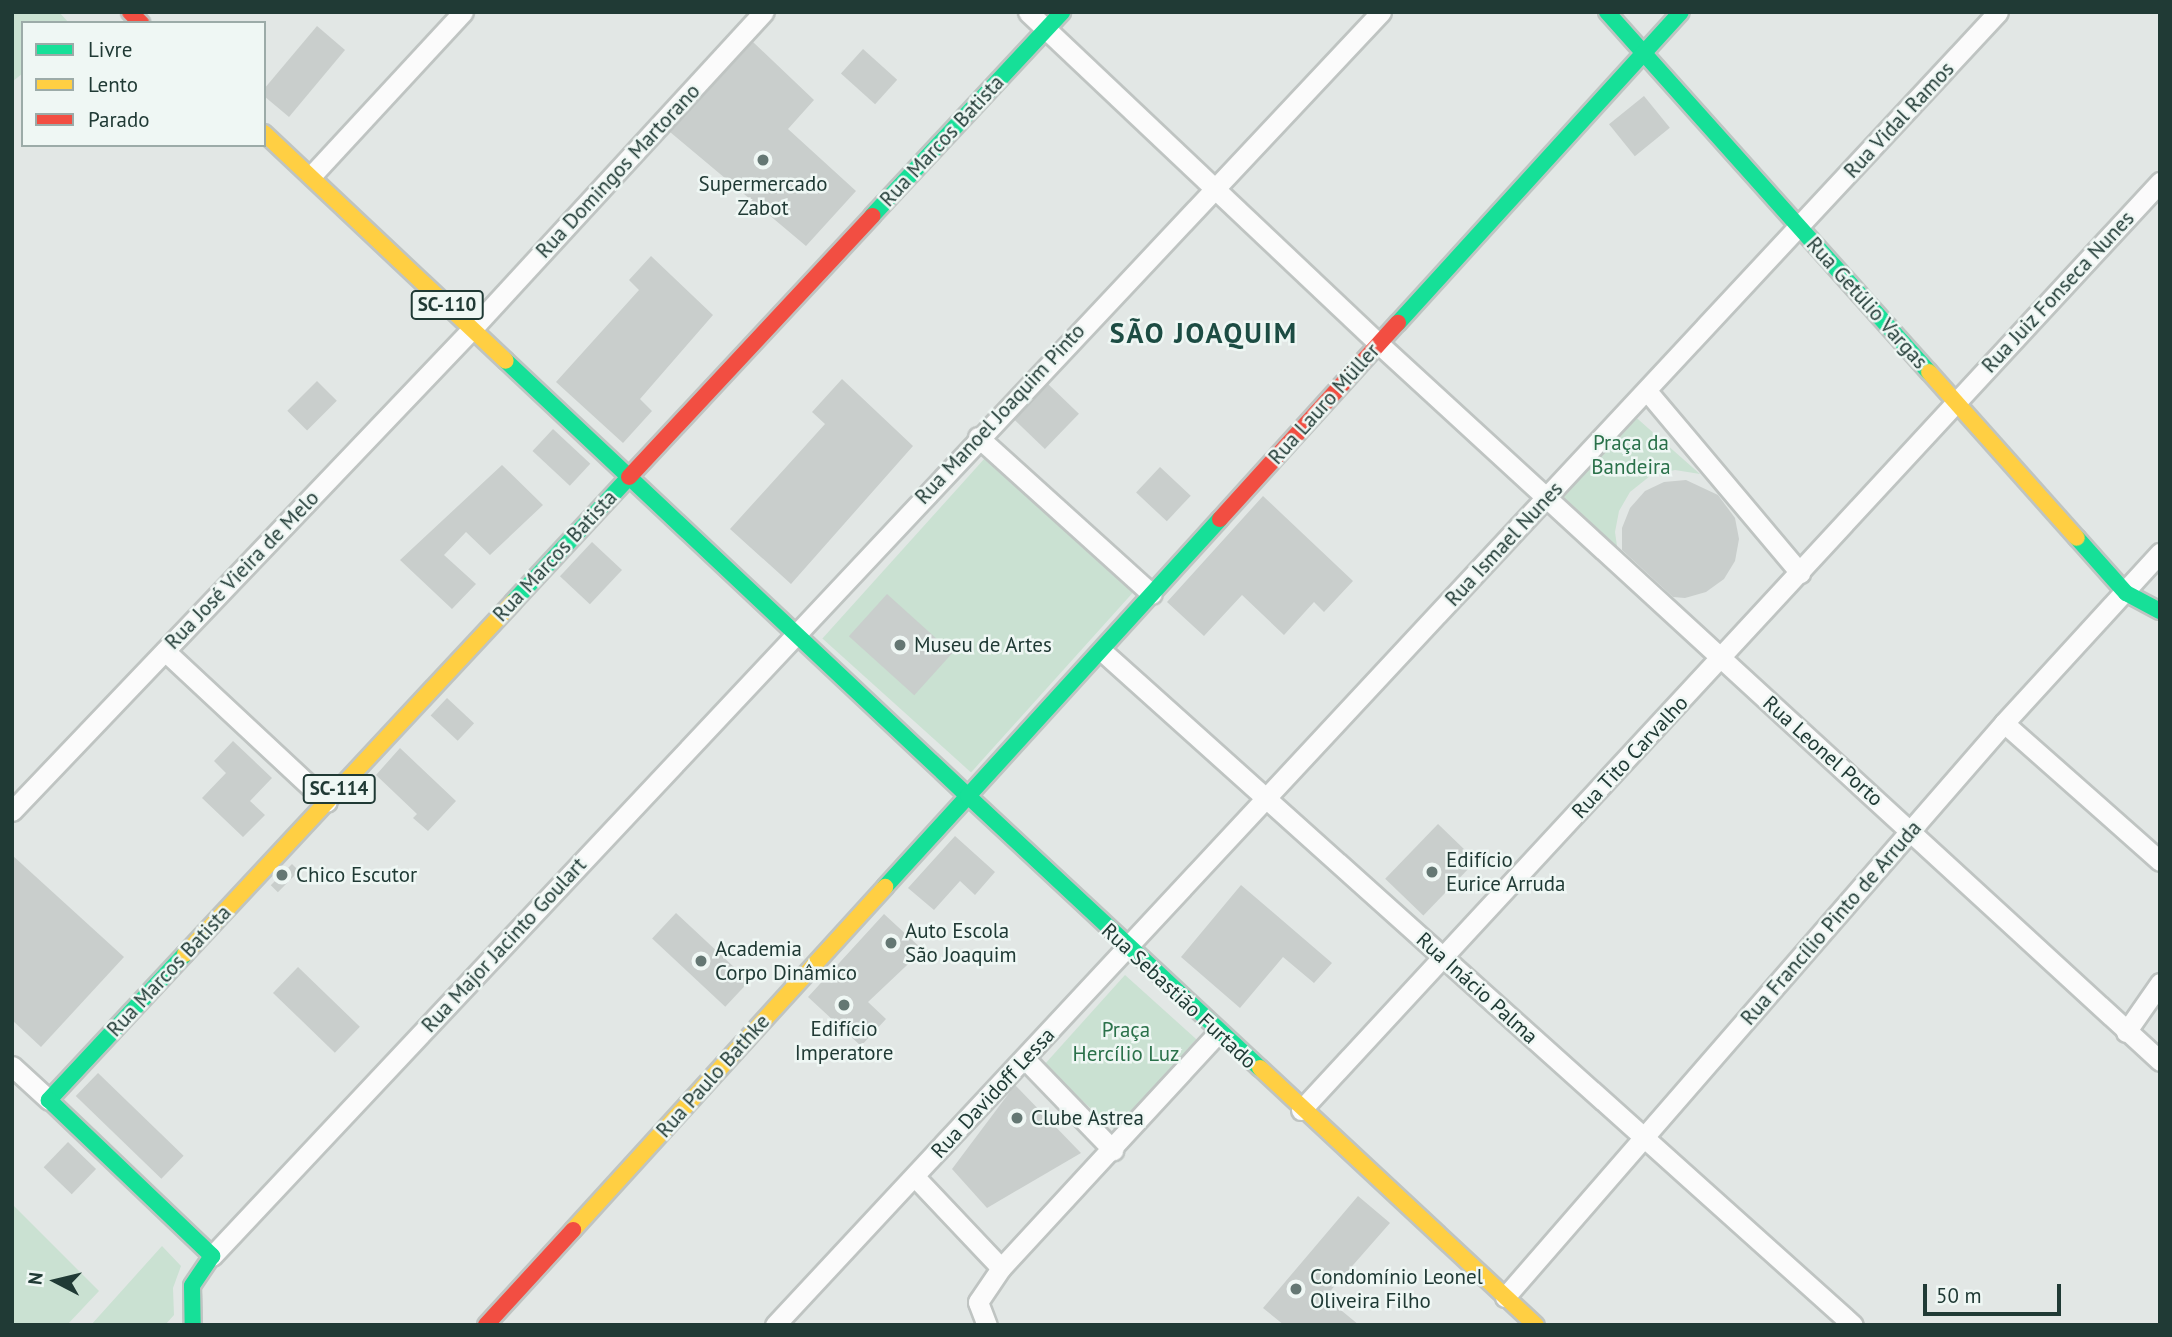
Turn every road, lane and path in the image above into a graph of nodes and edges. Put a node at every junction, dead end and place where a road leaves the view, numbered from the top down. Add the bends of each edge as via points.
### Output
1 (463, 12) edge
2 (764, 12) edge
3 (1028, 12) edge
4 (1062, 12) edge
5 (1381, 12) edge
6 (1607, 12) edge
7 (1681, 12) edge
8 (1998, 12) edge
9 (1046, 29) junction
10 (1644, 53) junction
11 (266, 135) edge
12 (312, 175) junction
13 (2160, 181) edge
14 (1213, 187) junction
15 (1800, 228) junction
16 (472, 329) junction
17 (1379, 344) junction
18 (1647, 391) junction
19 (1956, 402) junction
20 (978, 436) junction
21 (629, 477) junction
22 (1549, 496) junction
23 (2160, 553) edge
24 (1800, 573) junction
25 (2126, 593) junction
26 (1152, 594) junction
27 (2160, 611) edge
28 (796, 634) junction
29 (1102, 651) junction
30 (164, 652) junction
31 (1722, 660) junction
32 (2004, 723) junction
33 (968, 796) junction
34 (1265, 797) junction
35 (327, 802) junction
36 (12, 811) edge
37 (1911, 831) junction
38 (2160, 861) edge
39 (1130, 949) junction
40 (1443, 957) junction
41 (2160, 984) edge
42 (2126, 1032) junction
43 (1218, 1033) junction
44 (1025, 1059) junction
45 (2160, 1061) edge
46 (12, 1066) edge
47 (49, 1100) junction
48 (1301, 1110) junction
49 (1644, 1138) junction
50 (1114, 1150) junction
51 (915, 1177) junction
52 (212, 1256) junction
53 (1001, 1268) junction
54 (1505, 1297) junction
55 (193, 1325) edge
56 (486, 1325) edge
57 (775, 1325) edge
58 (987, 1325) edge
59 (1536, 1325) edge
60 (1853, 1325) edge

1 - 12 street
2 - 16 street, Rua Domingos Martorano
3 - 9 street, Rua Leonel Porto
4 - 9 main road, Rua Marcos Batista
5 - 14 street, Rua Manoel Joaquim Pinto
6 - 10 main road, Rua Getúlio Vargas
7 - 10 main road, Rua Lauro Müller
8 - 15 street, Rua Vidal Ramos
9 - 14 street, Rua Leonel Porto
9 - 21 main road, Rua Marcos Batista
10 - 15 main road, Rua Getúlio Vargas
10 - 17 main road, Rua Lauro Müller
11 - 12 main road, SC-110
12 - 16 main road, SC-110
13 - 19 street, Rua Juiz Fonseca Nunes
14 - 17 street, Rua Leonel Porto
14 - 20 street, Rua Manoel Joaquim Pinto
15 - 18 street, Rua Ismael Nunes
15 - 19 main road, Rua Getúlio Vargas
16 - 21 main road, SC-110
16 - 30 street, Rua José Vieira de Melo
17 - 22 street, Rua Leonel Porto
17 - 26 main road, Rua Lauro Müller
18 - 22 street, Rua Ismael Nunes
18 - 24 street
19 - 24 street, Rua Tito Carvalho
19 - 25 main road, Rua Getúlio Vargas
20 - 26 street
20 - 28 street, Rua Manoel Joaquim Pinto
21 - 28 main road, Rua Sebastião Furtado
21 - 35 main road, Rua Marcos Batista / SC-114
22 - 31 street, Rua Leonel Porto
22 - 34 street, Rua Ismael Nunes
23 - 25 street, Rua Francílio Pinto de Arruda
24 - 31 street, Rua Tito Carvalho
25 - 27 main road
25 - 32 street, Rua Francílio Pinto de Arruda
26 - 29 main road, Rua Lauro Müller
28 - 33 main road, Rua Sebastião Furtado
28 - 52 street, Rua Major Jacinto Goulart
29 - 33 main road, Rua Lauro Müller
29 - 34 street, Rua Inácio Palma
30 - 35 street
30 - 36 street, Rua José Vieira de Melo
31 - 37 street, Rua Leonel Porto
31 - 40 street, Rua Tito Carvalho
32 - 37 street, Rua Francílio Pinto de Arruda
32 - 38 street
33 - 39 main road, Rua Sebastião Furtado
33 - 56 main road, Rua Paulo Bathke
34 - 39 street, Rua Davidoff Lessa
34 - 40 street, Rua Inácio Palma
35 - 47 main road, Rua Marcos Batista / SC-114
37 - 42 street, Rua Leonel Porto
37 - 49 street, Rua Francílio Pinto de Arruda
39 - 43 main road, Rua Sebastião Furtado
39 - 44 street, Rua Davidoff Lessa
40 - 48 street, Rua Tito Carvalho
40 - 49 street, Rua Inácio Palma
41 - 42 street
42 - 45 street, Rua Leonel Porto
43 - 48 main road, Rua Sebastião Furtado
43 - 50 street
44 - 50 street
44 - 51 street, Rua Davidoff Lessa
46 - 47 street
47 - 52 main road
48 - 54 main road, Rua Sebastião Furtado
49 - 54 street, Rua Francílio Pinto de Arruda
49 - 60 street, Rua Inácio Palma
50 - 53 street
51 - 53 street
51 - 57 street, Rua Davidoff Lessa
52 - 55 main road via 192,1286
53 - 58 street via 978,1302
54 - 59 main road, Rua Sebastião Furtado

